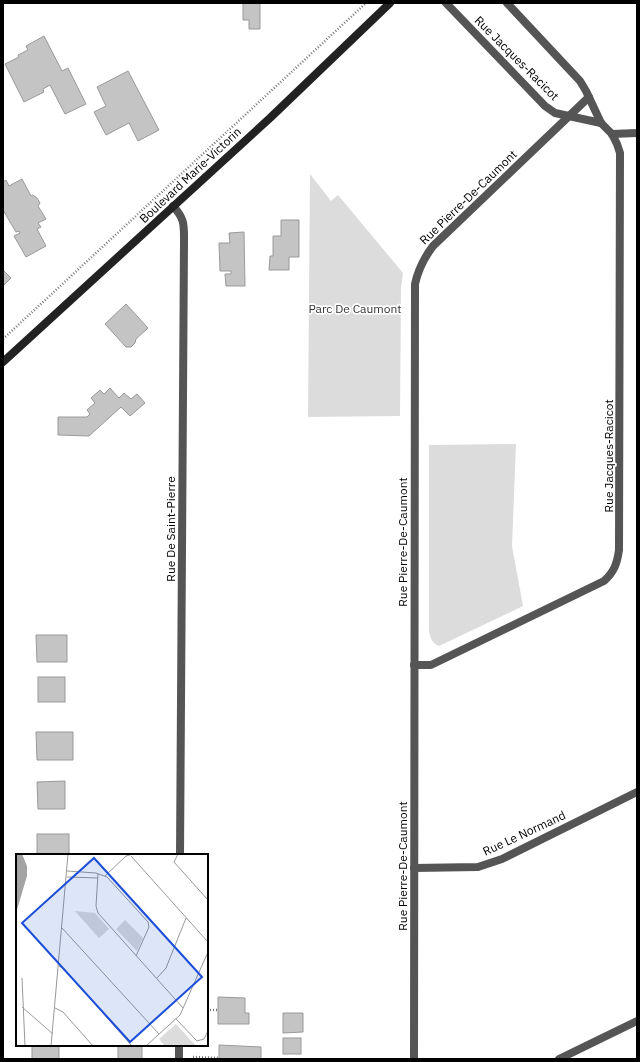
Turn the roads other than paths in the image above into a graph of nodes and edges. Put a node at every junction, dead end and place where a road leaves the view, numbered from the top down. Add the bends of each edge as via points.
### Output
1 (390, 3) edge
2 (446, 3) edge
3 (507, 3) edge
4 (589, 97) junction
5 (569, 116) junction
6 (601, 124) junction
7 (637, 133) edge
8 (612, 134) junction
9 (174, 206) junction
10 (3, 362) edge
11 (414, 665) junction
12 (637, 792) edge
13 (180, 854) edge
14 (414, 868) junction
15 (637, 1021) edge
16 (179, 1046) edge
17 (179, 1059) edge
18 (414, 1059) edge
19 (559, 1059) edge

1 - 9 street, Boulevard Marie-Victorin
2 - 5 street, Rue Jacques-Racicot via 545,106 555,113
3 - 4 street, Rue Jacques-Racicot via 580,81
4 - 5 street, Rue Pierre-De-Caumont
4 - 6 street, Rue Jacques-Racicot
5 - 6 street, Rue Jacques-Racicot
5 - 11 street, Rue Pierre-De-Caumont via 432,246 417,274
6 - 8 street, Rue Jacques-Racicot
7 - 8 street
8 - 11 street, Rue Jacques-Racicot via 620,153 618,561 604,581 431,665
9 - 10 street, Boulevard Marie-Victorin
9 - 13 street, Rue De Saint-Pierre via 181,215 184,225
11 - 14 street, Rue Pierre-De-Caumont
12 - 14 street, Rue Le Normand via 502,859 478,866
14 - 18 street, Rue Pierre-De-Caumont
15 - 19 street
16 - 17 street

